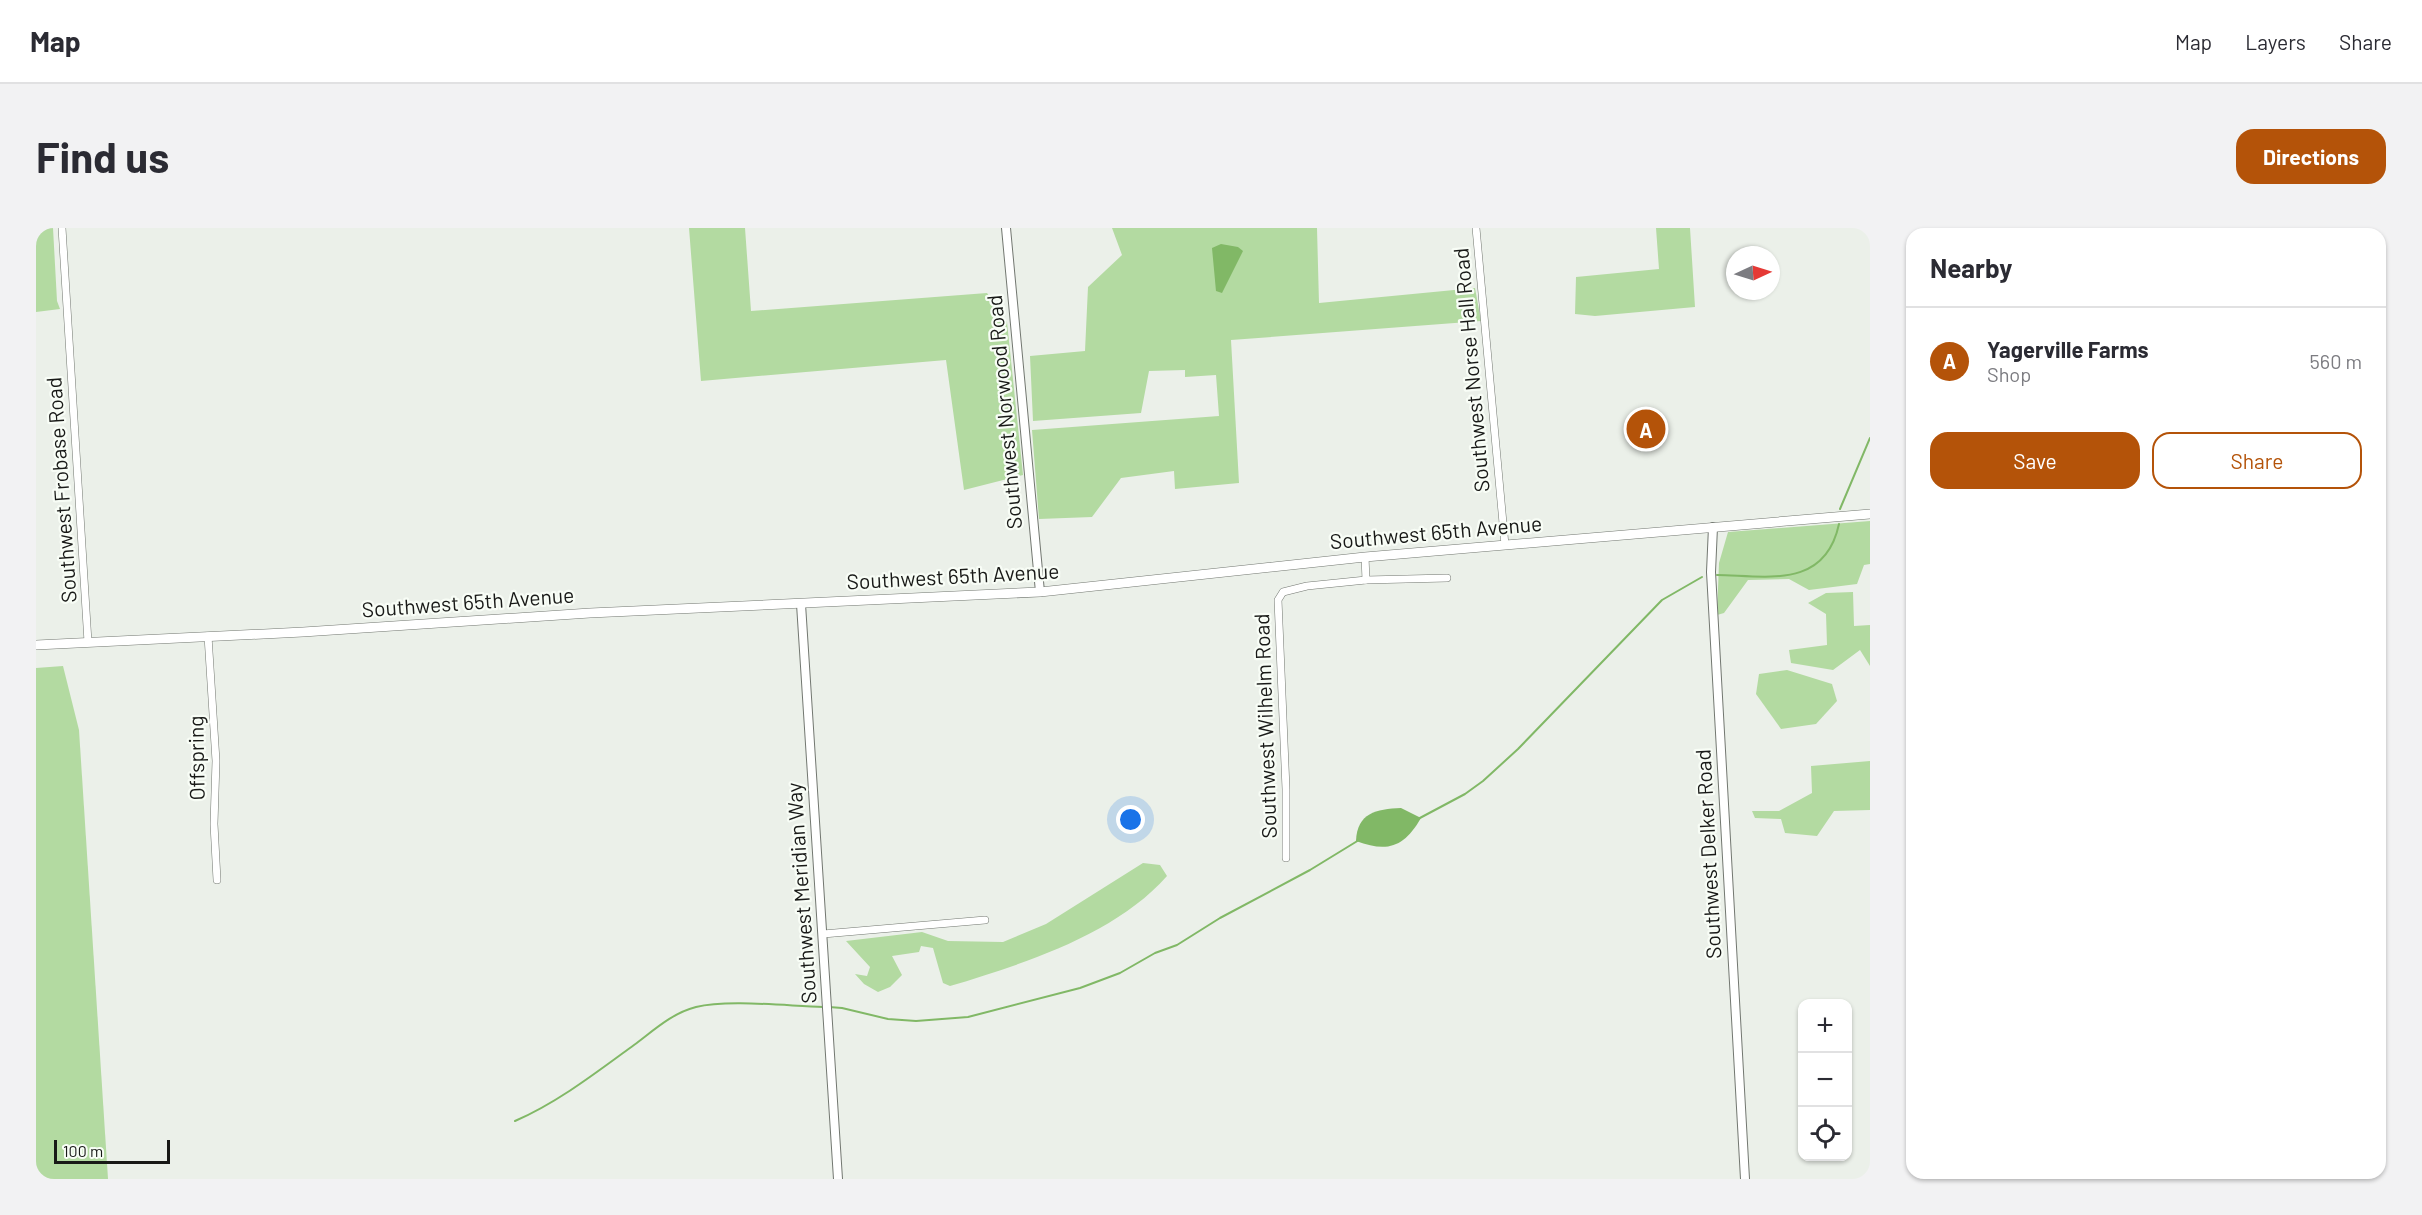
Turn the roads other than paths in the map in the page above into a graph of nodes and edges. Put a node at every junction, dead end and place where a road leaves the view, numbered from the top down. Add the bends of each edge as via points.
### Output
1 (62, 228) edge
2 (1006, 228) edge
3 (1476, 228) edge
4 (1870, 514) edge
5 (1713, 526) junction
6 (1505, 545) junction
7 (1365, 557) junction
8 (1447, 578) dead end
9 (1366, 580) junction
10 (1040, 592) junction
11 (801, 604) junction
12 (208, 636) junction
13 (88, 642) junction
14 (36, 645) edge
15 (1286, 858) dead end
16 (217, 880) dead end
17 (985, 920) dead end
18 (823, 934) junction
19 (838, 1179) edge
20 (1745, 1179) edge

1 - 13 street, Southwest Frobase Road
2 - 10 street, Southwest Norwood Road
3 - 6 street, Southwest Norse Hall Road
4 - 5 main road, Southwest 65th Avenue
5 - 6 main road, Southwest 65th Avenue
5 - 20 street, Southwest Delker Road via 1711,572
6 - 7 main road, Southwest 65th Avenue
7 - 9 street
7 - 10 main road, Southwest 65th Avenue
8 - 9 street
9 - 15 street, Southwest Wilhelm Road via 1292,589 1283,592 1278,600
10 - 11 main road, Southwest 65th Avenue
11 - 12 main road, Southwest 65th Avenue
11 - 18 street, Southwest Meridian Way
12 - 13 main road, Southwest 65th Avenue
12 - 16 street, Offspring via 216,761
13 - 14 main road, Southwest 65th Avenue
17 - 18 street
18 - 19 street, Southwest Meridian Way

